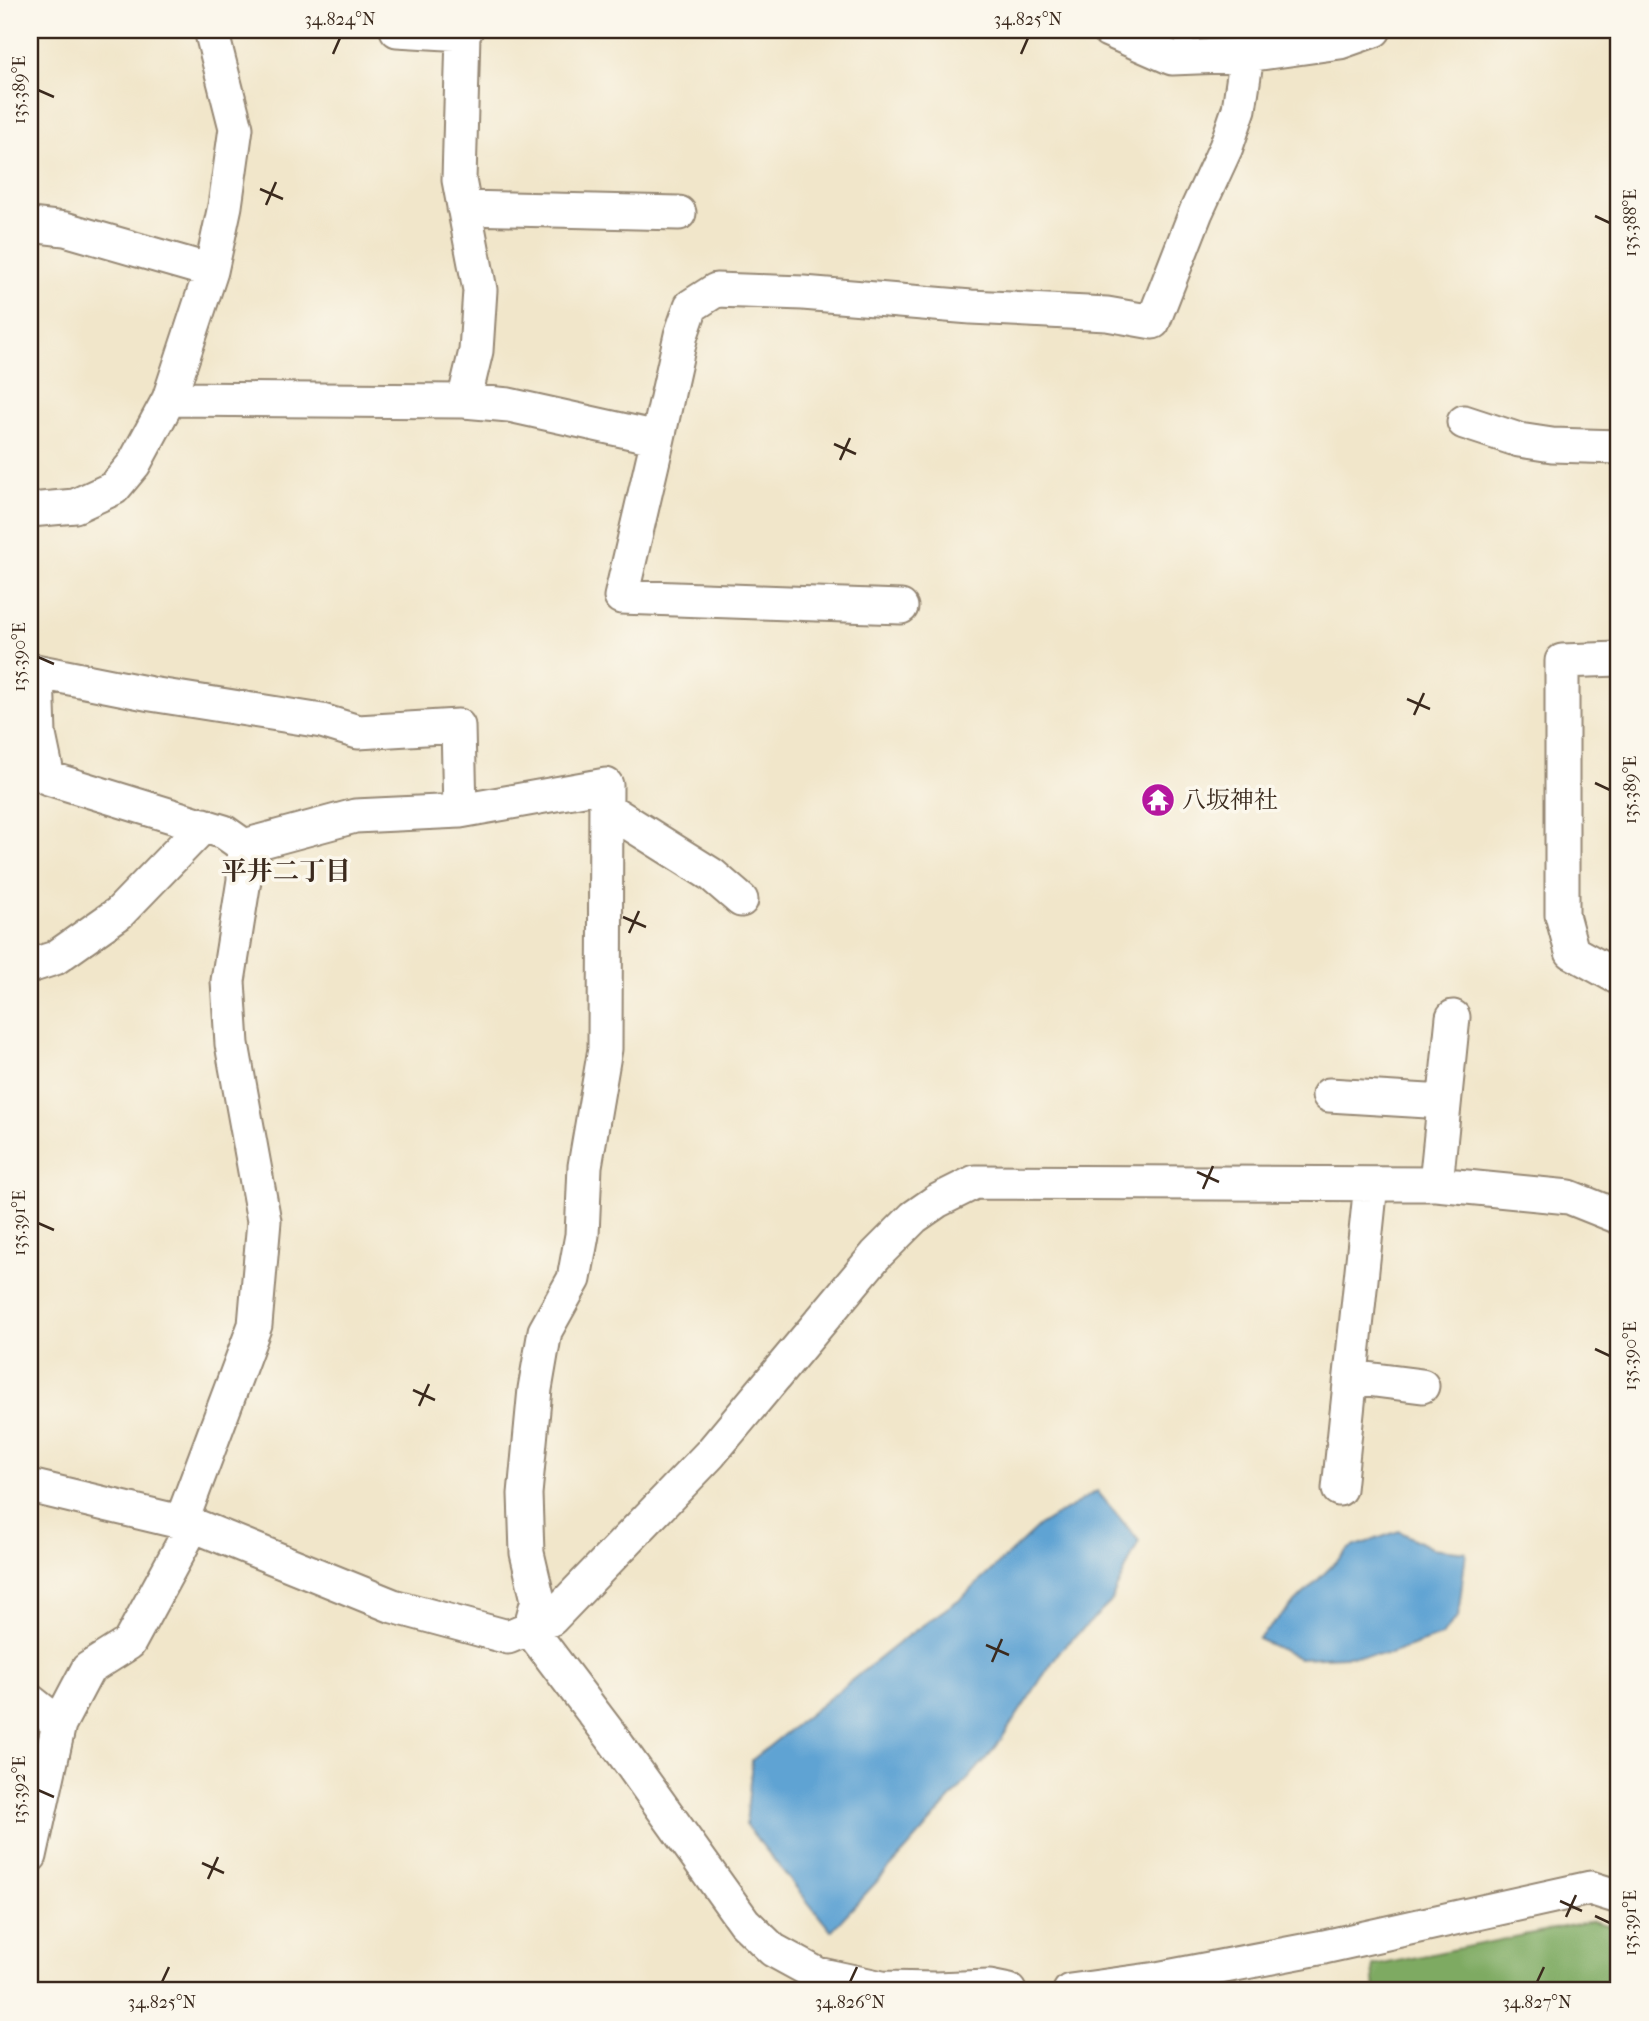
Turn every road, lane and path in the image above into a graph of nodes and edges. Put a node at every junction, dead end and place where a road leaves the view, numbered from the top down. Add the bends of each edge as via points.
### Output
1 (211, 30) edge
2 (397, 30) edge
3 (1108, 30) edge
4 (1374, 30) edge
5 (464, 32) edge
6 (1230, 47) edge
7 (464, 208) junction
8 (679, 213) dead end
9 (30, 225) edge
10 (211, 271) junction
11 (169, 400) junction
12 (464, 401) junction
13 (1464, 422) dead end
14 (658, 438) junction
15 (1619, 447) edge
16 (30, 510) edge
17 (901, 607) dead end
18 (1619, 659) edge
19 (33, 671) edge
20 (607, 809) junction
21 (460, 811) junction
22 (204, 825) junction
23 (244, 846) junction
24 (741, 900) dead end
25 (30, 966) edge
26 (1619, 978) edge
27 (1453, 1017) dead end
28 (1329, 1095) dead end
29 (1444, 1102) junction
30 (1371, 1184) junction
31 (1436, 1184) junction
32 (1619, 1217) edge
33 (1351, 1377) junction
34 (1422, 1386) dead end
35 (30, 1486) edge
36 (1339, 1489) dead end
37 (187, 1524) junction
38 (530, 1629) junction
39 (30, 1701) edge
40 (59, 1724) junction
41 (30, 1856) edge
42 (1619, 1898) edge
43 (823, 1984) edge
44 (1009, 1991) edge
45 (1070, 1991) edge

1 - 10 street via 236,128
2 - 5 street
3 - 6 street via 1172,58
4 - 6 street via 1339,42
5 - 7 street via 459,180
6 - 14 street via 1239,109 1153,322 1107,314 716,290 691,306
7 - 8 street
7 - 12 street via 480,290 476,351
9 - 10 street via 65,229
10 - 11 street
11 - 12 street
11 - 16 street via 135,464 114,488 75,506
12 - 14 street via 509,405
13 - 15 street via 1519,440
14 - 17 street via 621,597
18 - 26 street via 1563,661 1562,848 1562,915 1572,952
19 - 21 street via 322,721 358,732 458,726
19 - 22 street via 48,778
20 - 21 street via 606,785
20 - 24 street via 712,875
20 - 38 street via 605,1049 585,1166 582,1235 574,1279 545,1331 535,1389 525,1494 527,1553 538,1600
21 - 23 street via 355,816
22 - 23 street
22 - 25 street via 119,913 55,958
23 - 37 street via 244,880 228,981 232,1044 264,1221 255,1325
27 - 29 street
28 - 29 street
29 - 31 street
30 - 31 street
30 - 33 street
30 - 38 street via 975,1182 937,1201 876,1255 710,1454 551,1619
31 - 32 street via 1569,1197
33 - 34 street
33 - 36 street
35 - 37 street
37 - 38 street via 393,1606 508,1637
37 - 40 street via 129,1643 88,1669
38 - 43 street via 744,1922 774,1950 817,1974
39 - 40 street
40 - 41 street
42 - 45 street via 1590,1888 1311,1950
43 - 44 street

